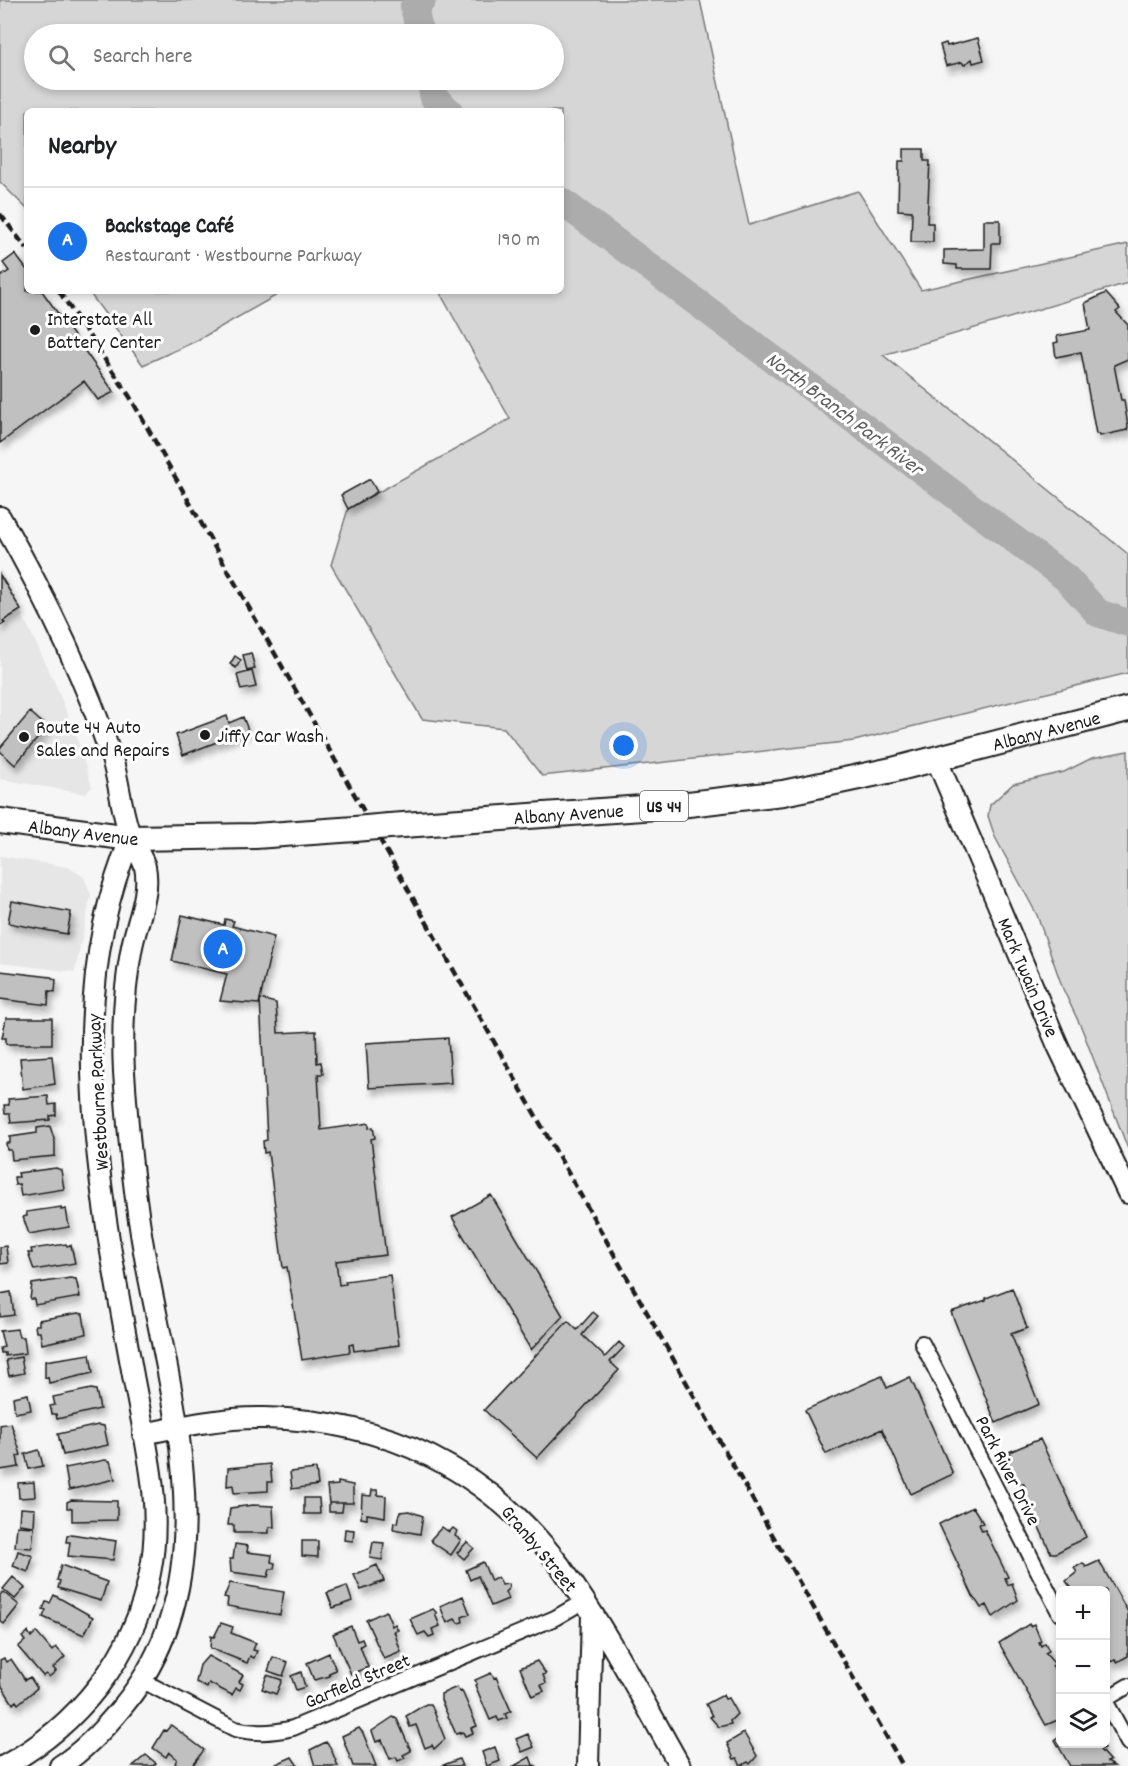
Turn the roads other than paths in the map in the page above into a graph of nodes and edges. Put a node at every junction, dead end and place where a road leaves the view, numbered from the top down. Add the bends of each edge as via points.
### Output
1 (0, 518) edge
2 (1128, 709) edge
3 (936, 758) junction
4 (0, 821) edge
5 (131, 838) junction
6 (99, 1155) junction
7 (132, 1155) junction
8 (1128, 1193) edge
9 (922, 1343) dead end
10 (177, 1427) junction
11 (143, 1434) junction
12 (1056, 1606) edge
13 (589, 1607) junction
14 (143, 1682) junction
15 (1128, 1686) edge
16 (1110, 1698) edge
17 (1110, 1709) edge
18 (47, 1739) junction
19 (1128, 1743) edge
20 (64, 1764) edge
21 (4, 1766) edge
22 (588, 1766) edge
23 (680, 1766) edge

1 - 5 main road via 49,606 74,664 112,759
2 - 3 highway, Albany Avenue / US 44
3 - 5 highway, Albany Avenue / US 44, bridge via 812,788 671,806 255,836
3 - 8 main road, Mark Twain Drive via 1059,1046
4 - 5 highway, Albany Avenue / US 44
5 - 6 main road, Westbourne Parkway via 112,886 95,979 91,1029
5 - 7 main road, Westbourne Parkway via 143,862 146,883 130,954 124,1004 124,1071
6 - 7 main road
6 - 11 main road, Westbourne Parkway via 117,1292
7 - 10 main road, Westbourne Parkway via 144,1252
9 - 12 street, Park River Drive
10 - 11 main road, Granby Street
10 - 13 main road, Granby Street via 263,1418 294,1419 363,1429 439,1458 518,1518
10 - 14 main road, Westbourne Parkway via 186,1503 182,1568 169,1623
11 - 18 main road, Westbourne Parkway via 156,1501 151,1572 141,1610 102,1684
13 - 14 street, Garfield Street via 275,1732 235,1730
13 - 22 main road
13 - 23 main road, Granby Street
14 - 20 main road, Westbourne Parkway via 102,1731
15 - 16 street
17 - 19 street
18 - 20 main road
18 - 21 main road, Westbourne Parkway

